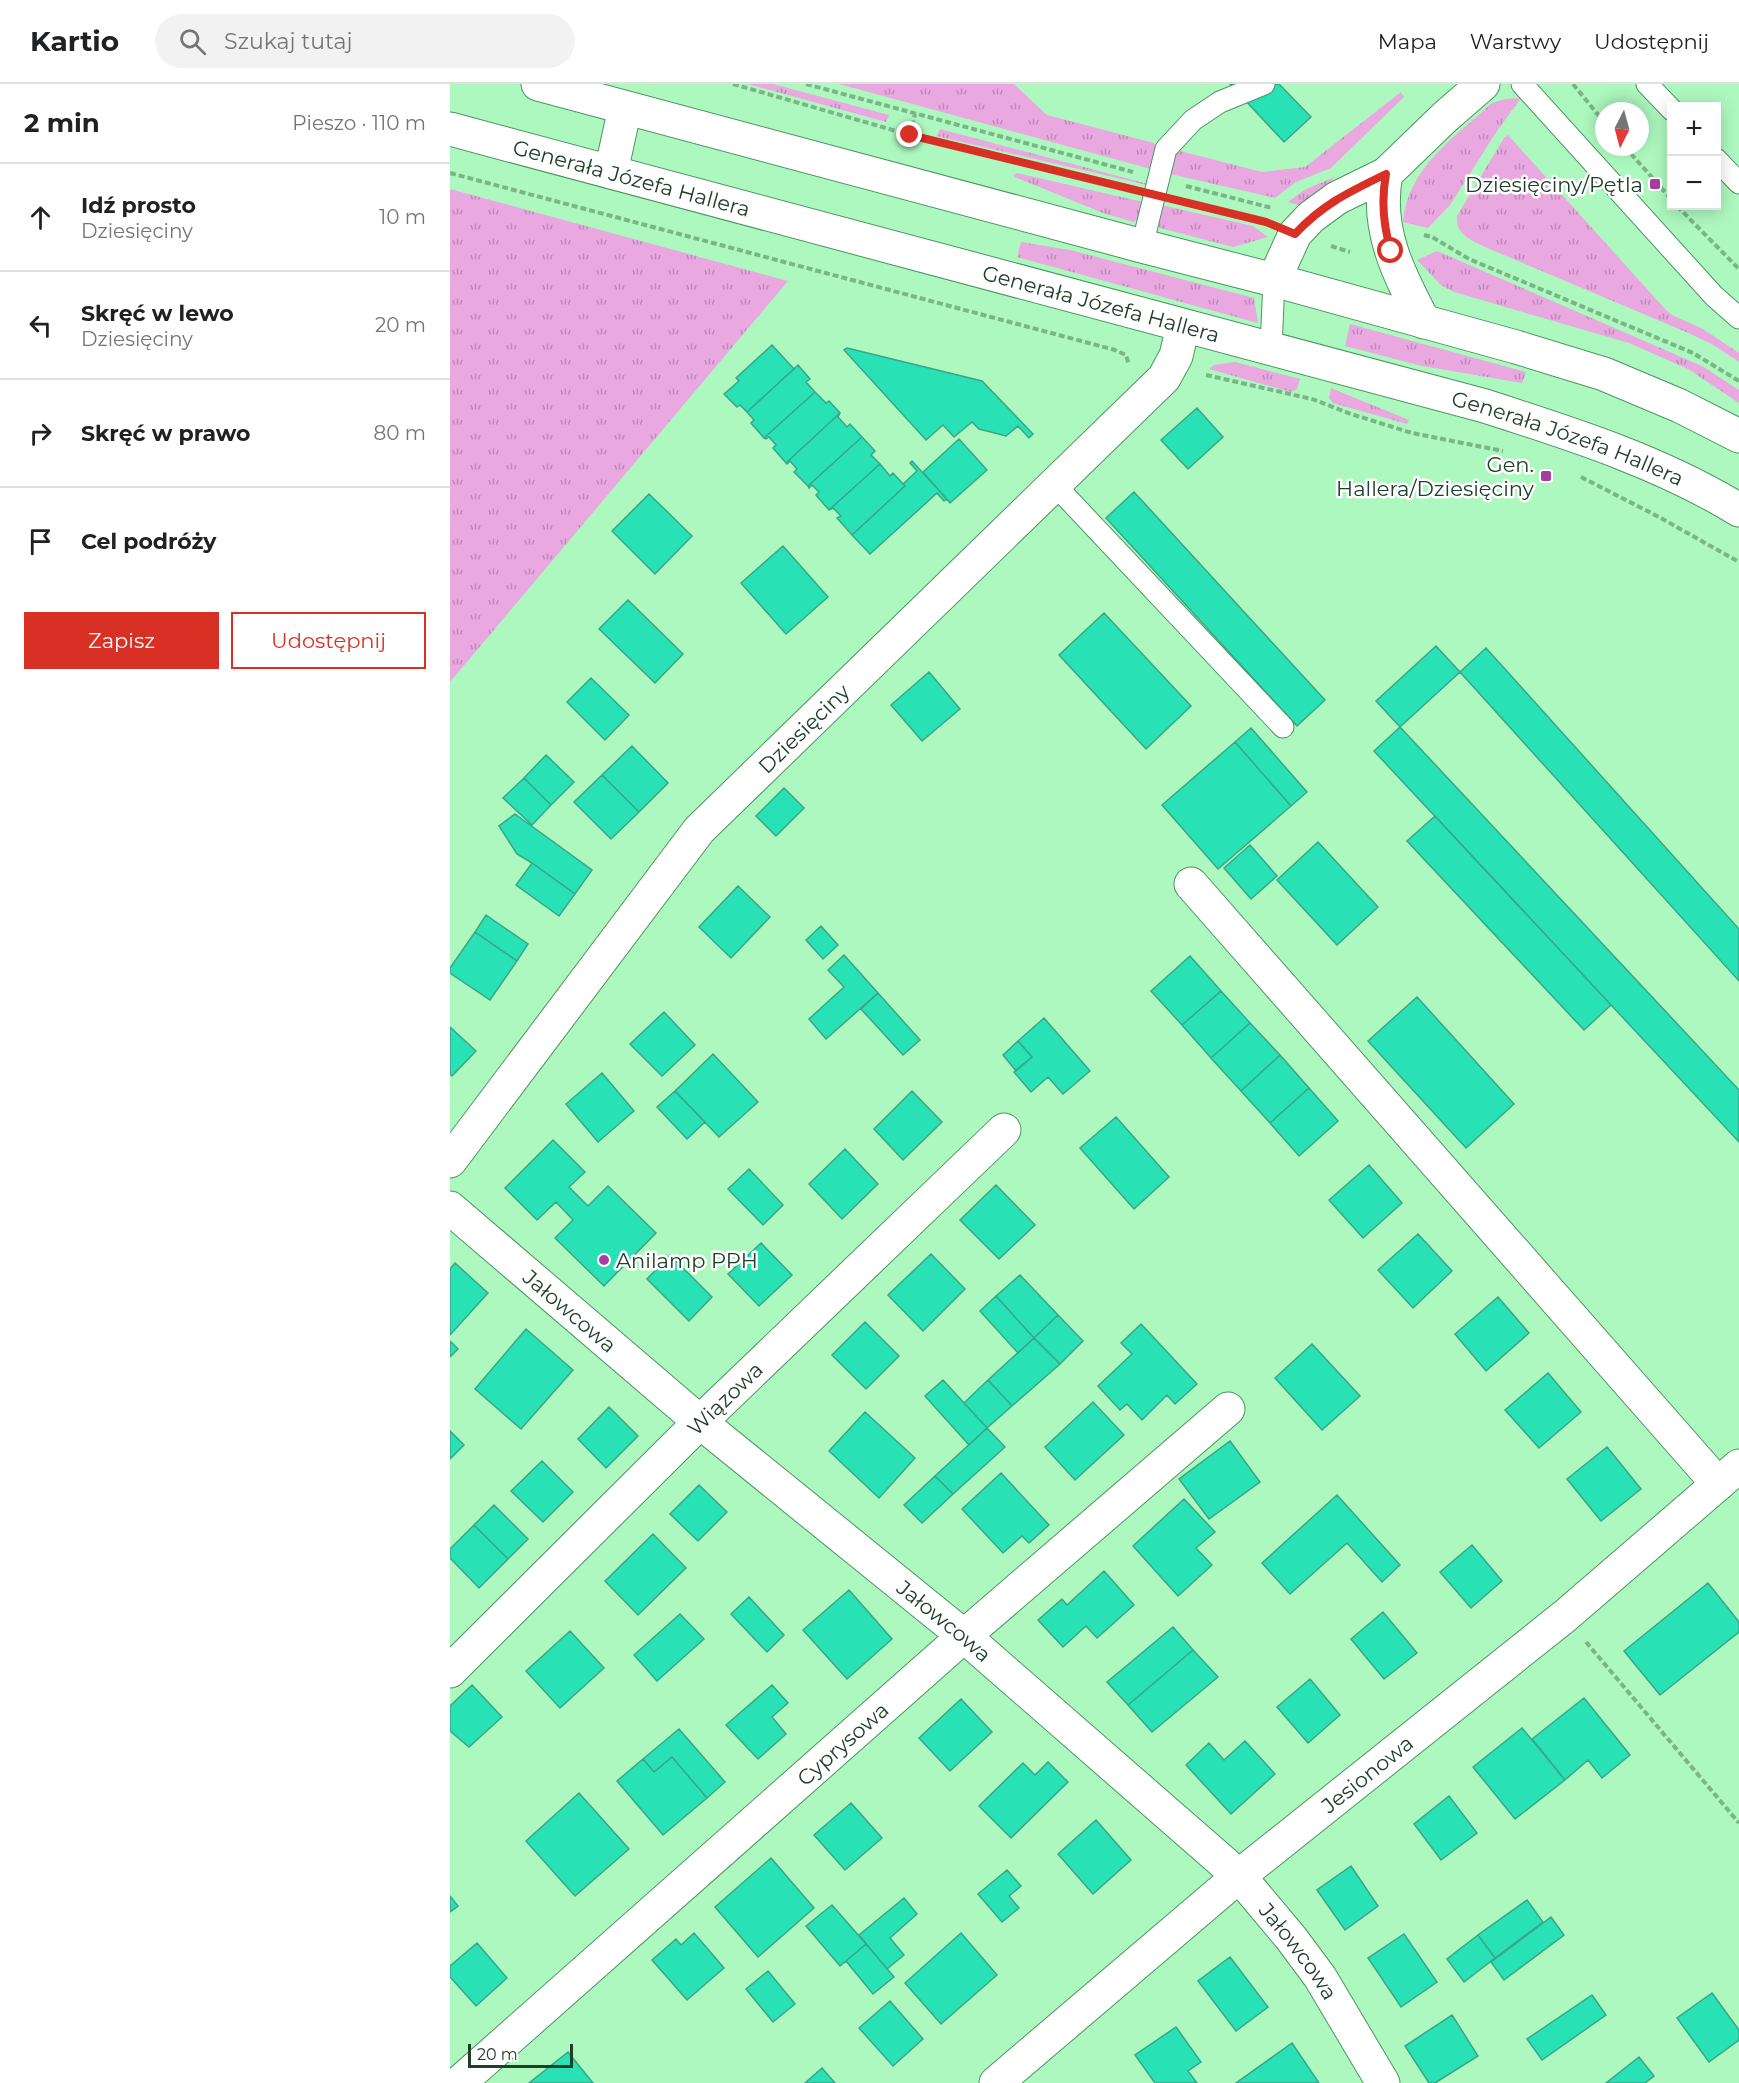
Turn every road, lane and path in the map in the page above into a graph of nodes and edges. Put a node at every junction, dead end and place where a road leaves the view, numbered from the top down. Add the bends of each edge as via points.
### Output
1 (538, 84) edge
2 (733, 84) edge
3 (1264, 84) edge
4 (1483, 84) edge
5 (1522, 84) edge
6 (1573, 84) edge
7 (1647, 84) edge
8 (1667, 106) edge
9 (625, 108) junction
10 (1595, 111) edge
11 (915, 114) dead end
12 (450, 129) edge
13 (910, 135) junction
14 (1633, 156) edge
15 (1721, 164) edge
16 (611, 172) junction
17 (450, 173) edge
18 (1386, 174) junction
19 (1739, 183) edge
20 (1155, 195) junction
21 (1667, 195) edge
22 (1681, 210) edge
23 (1295, 234) junction
24 (1142, 246) junction
25 (1350, 252) dead end
26 (1739, 269) edge
27 (1274, 280) junction
28 (1739, 318) edge
29 (1424, 322) junction
30 (1183, 326) junction
31 (1271, 349) junction
32 (1164, 378) junction
33 (1739, 436) edge
34 (1511, 454) dead end
35 (1572, 474) dead end
36 (1054, 484) junction
37 (1739, 510) edge
38 (1739, 562) edge
39 (1284, 727) dead end
40 (1191, 884) dead end
41 (1004, 1130) dead end
42 (450, 1161) edge
43 (450, 1208) edge
44 (1228, 1409) dead end
45 (700, 1422) junction
46 (1728, 1475) edge
47 (1565, 1616) junction
48 (964, 1636) junction
49 (450, 1671) edge
50 (1739, 1823) edge
51 (1239, 1876) junction
52 (458, 2079) edge
53 (996, 2083) edge
54 (1383, 2083) edge

1 - 9 street
2 - 13 path
3 - 20 lane via 1220,102 1193,120 1166,149
4 - 18 street
5 - 28 lane via 1714,296
6 - 10 path
7 - 8 lane
9 - 16 street
9 - 24 street
11 - 13 path
12 - 16 street, Generała Józefa Hallera
13 - 20 path
14 - 21 path
15 - 19 lane
16 - 30 street, Generała Józefa Hallera
17 - 32 path via 1115,350 1126,355 1131,371
18 - 23 street via 1337,198
18 - 29 street via 1382,195 1385,231 1403,283
20 - 23 path via 1266,222
20 - 24 lane
22 - 26 path
23 - 25 path
23 - 27 street
24 - 27 street
27 - 29 street
27 - 31 lane
29 - 33 street via 1604,374
30 - 31 street, Generała Józefa Hallera
30 - 32 street, Dziesięciny via 1176,356
31 - 37 street, Generała Józefa Hallera via 1485,406 1588,439 1703,488
32 - 34 path via 1195,384 1207,375 1213,376 1312,399 1412,433
32 - 36 street, Dziesięciny
35 - 38 path
36 - 39 lane
36 - 42 street, Dziesięciny via 699,830
40 - 46 street
41 - 45 street, Wiązowa
43 - 45 street, Jałowcowa
44 - 48 street, Cyprysowa
45 - 48 street, Jałowcowa
45 - 49 street, Wiązowa
46 - 47 street, Jesionowa
47 - 50 path
47 - 51 street, Jesionowa
48 - 51 street, Jałowcowa
48 - 52 street, Cyprysowa
51 - 53 street, Jesionowa
51 - 54 street, Jałowcowa via 1320,1977

